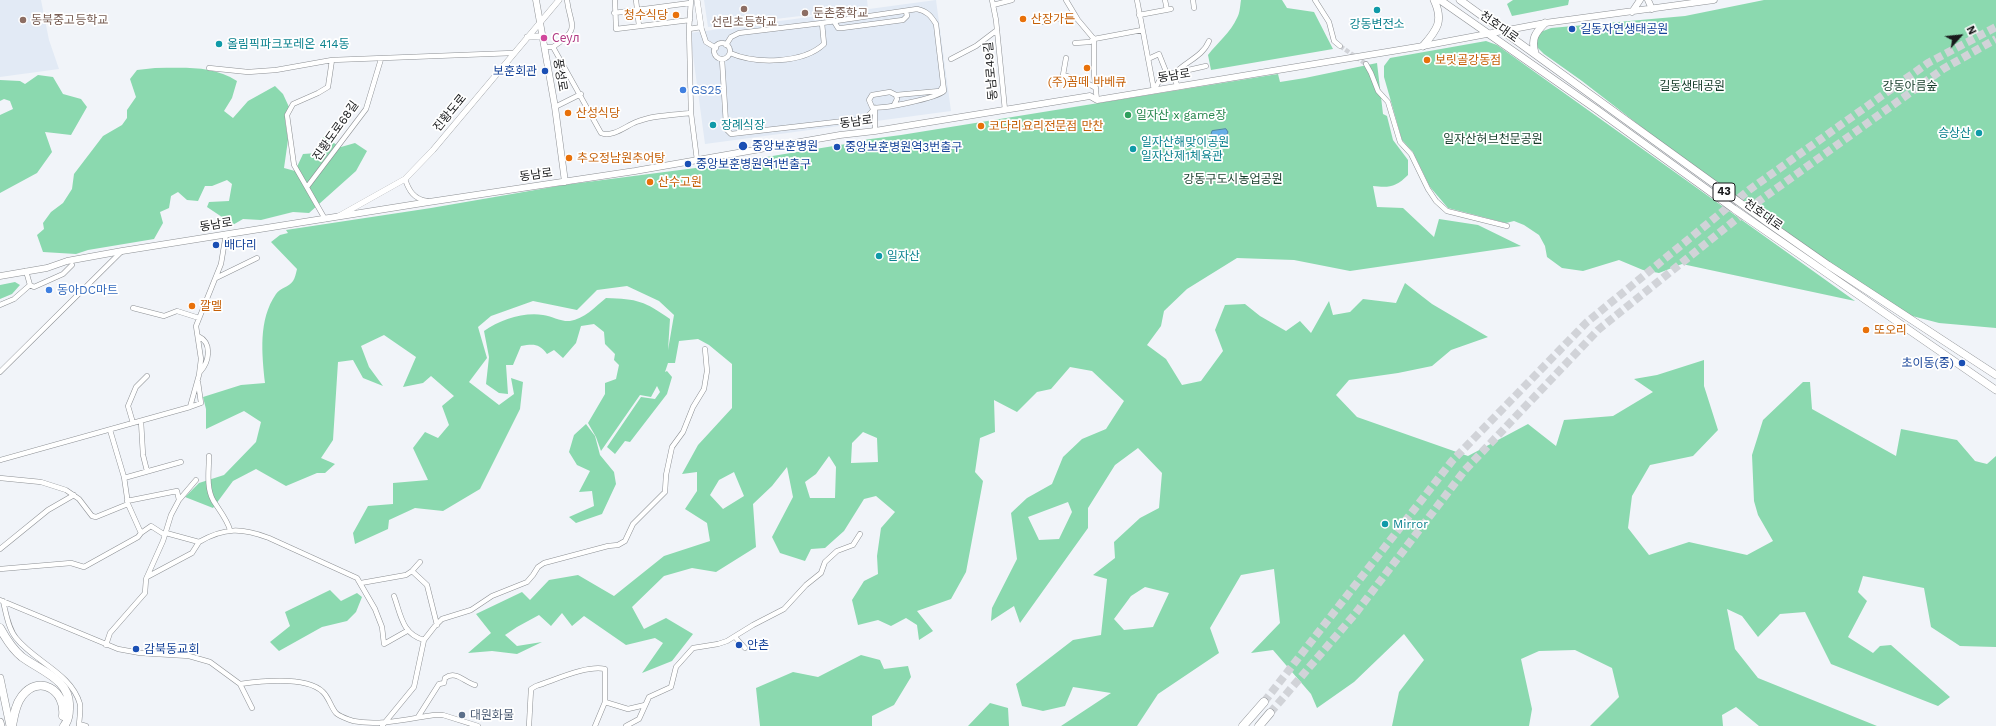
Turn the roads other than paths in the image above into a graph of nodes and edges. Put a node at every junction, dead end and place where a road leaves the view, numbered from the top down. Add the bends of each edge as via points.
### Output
1 (536, 0) edge
2 (559, 0) edge
3 (568, 0) edge
4 (615, 0) edge
5 (636, 0) edge
6 (697, 0) edge
7 (1012, 0) edge
8 (1066, 0) edge
9 (1137, 0) edge
10 (1165, 0) edge
11 (1193, 0) edge
12 (1315, 0) edge
13 (1434, 0) edge
14 (1440, 0) edge
15 (1640, 0) edge
16 (1648, 0) edge
17 (1714, 0) edge
18 (1466, 1) edge
19 (691, 2) edge
20 (993, 2) edge
21 (1194, 8) dead end
22 (1652, 9) junction
23 (637, 10) junction
24 (906, 11) junction
25 (1632, 12) junction
26 (614, 13) junction
27 (1074, 15) junction
28 (1139, 15) junction
29 (690, 20) junction
30 (836, 21) junction
31 (1042, 22) dead end
32 (822, 23) junction
33 (1545, 23) junction
34 (540, 24) junction
35 (639, 26) junction
36 (701, 28) junction
37 (688, 29) junction
38 (997, 30) junction
39 (1142, 30) junction
40 (1502, 30) junction
41 (1488, 32) junction
42 (542, 36) junction
43 (527, 37) junction
44 (1094, 39) junction
45 (1209, 41) dead end
46 (1075, 43) dead end
47 (726, 45) junction
48 (1340, 46) tunnel mouth
49 (1423, 46) junction
50 (544, 47) junction
51 (553, 47) junction
52 (716, 48) junction
53 (513, 53) junction
54 (1535, 53) junction
55 (730, 54) junction
56 (1066, 58) dead end
57 (1148, 58) junction
58 (381, 59) junction
59 (722, 59) junction
60 (951, 59) dead end
61 (332, 60) junction
62 (1366, 64) tunnel mouth
63 (1206, 66) dead end
64 (209, 68) dead end
65 (1172, 74) junction
66 (944, 84) junction
67 (1178, 87) junction
68 (1096, 88) junction
69 (1154, 90) junction
70 (581, 94) junction
71 (896, 95) junction
72 (1097, 100) junction
73 (894, 105) junction
74 (555, 107) junction
75 (875, 108) junction
76 (1005, 110) junction
77 (691, 113) junction
78 (875, 131) junction
79 (698, 160) junction
80 (405, 179) junction
81 (565, 182) junction
82 (307, 187) junction
83 (429, 202) junction
84 (338, 216) junction
85 (325, 218) junction
86 (1507, 226) dead end
87 (226, 234) junction
88 (122, 251) junction
89 (257, 258) dead end
90 (72, 265) dead end
91 (26, 271) junction
92 (0, 276) edge
93 (216, 278) junction
94 (30, 284) junction
95 (0, 305) edge
96 (133, 308) dead end
97 (199, 318) junction
98 (198, 336) junction
99 (705, 349) dead end
100 (0, 372) edge
101 (200, 372) junction
102 (1996, 375) edge
103 (147, 376) dead end
104 (198, 381) junction
105 (1996, 390) edge
106 (190, 407) junction
107 (141, 421) junction
108 (132, 423) junction
109 (110, 430) junction
110 (209, 456) dead end
111 (0, 460) edge
112 (181, 462) dead end
113 (147, 471) junction
114 (0, 478) edge
115 (124, 478) junction
116 (196, 480) dead end
117 (74, 495) junction
118 (179, 500) junction
119 (128, 502) junction
120 (230, 530) junction
121 (141, 533) junction
122 (166, 534) junction
123 (860, 534) dead end
124 (199, 542) junction
125 (0, 549) edge
126 (420, 562) dead end
127 (0, 569) edge
128 (412, 572) junction
129 (147, 577) junction
130 (361, 583) junction
131 (394, 596) dead end
132 (2, 600) edge
133 (436, 625) junction
134 (0, 628) edge
135 (407, 631) junction
136 (735, 637) junction
137 (424, 640) junction
138 (106, 645) junction
139 (745, 648) dead end
140 (0, 678) edge
141 (240, 684) junction
142 (475, 685) dead end
143 (605, 702) junction
144 (1264, 702) tunnel mouth
145 (645, 705) junction
146 (252, 708) dead end
147 (418, 717) junction
148 (0, 722) edge
149 (79, 725) edge
150 (383, 725) edge
151 (1, 726) edge
152 (11, 726) edge
153 (59, 726) edge
154 (64, 726) edge
155 (86, 726) edge
156 (478, 726) edge
157 (528, 726) edge
158 (595, 726) edge
159 (626, 726) edge
160 (1243, 726) edge
161 (1259, 726) edge
162 (1262, 726) edge

1 - 34 main road, 풍성로
2 - 34 street, 진황도로
3 - 51 street via 572,28
4 - 26 street
5 - 23 street
6 - 36 street
7 - 20 street, 동남로49길
8 - 27 street
9 - 28 street
10 - 28 street via 1169,10
11 - 21 street
12 - 48 street via 1329,22 1334,41
13 - 49 main road via 1439,10 1438,28
14 - 41 main road, 천호대로 / 43
15 - 25 main road
16 - 22 main road
17 - 22 main road, 동남로
18 - 40 main road, 천호대로 / 43
19 - 23 street
19 - 29 street
20 - 38 street, 동남로49길
22 - 25 main road, 동남로
23 - 26 street
23 - 35 street
24 - 30 street
24 - 30 street via 907,16 903,20 842,28 838,28
24 - 66 street via 923,11 936,24
25 - 33 main road, 동남로
26 - 35 street via 616,29
27 - 31 street
27 - 44 street
28 - 39 street
29 - 35 street
29 - 37 street
30 - 32 street
32 - 47 street via 739,33 731,37
32 - 55 street via 824,44 806,54 788,59 763,60
33 - 40 main road, 동남로
33 - 54 main road via 1536,31 1533,38
34 - 42 main road, 풍성로
34 - 43 street, 진황도로
36 - 37 street
36 - 52 street via 706,42
37 - 77 street
38 - 60 street, 동남로49길 via 976,46
38 - 76 street, 동남로49길
39 - 44 street
39 - 57 street
40 - 41 main road, 동남로
40 - 54 main road, 천호대로 / 43
41 - 49 main road, 동남로
41 - 105 main road, 천호대로 / 43 via 1740,213
42 - 43 street
42 - 50 main road, 풍성로
43 - 53 street, 진황도로
44 - 46 street via 1090,42
44 - 68 street
45 - 65 street via 1201,53
47 - 52 street via 722,44
47 - 55 street via 730,49
49 - 67 main road, 동남로
50 - 51 street
50 - 74 main road, 풍성로
51 - 70 street
52 - 59 street via 716,55
53 - 58 street
53 - 80 street, 진황도로 via 433,150
54 - 102 main road, 천호대로 / 43 via 1828,265
55 - 59 street
56 - 68 street via 1063,75
57 - 65 street via 1159,54
57 - 69 street
58 - 61 street
58 - 82 street, 진황도로68길 via 366,109
59 - 75 street via 726,124 731,134 862,119
61 - 64 street via 248,72
61 - 82 street via 328,86 318,94 293,104 287,115 294,165
62 - 86 street via 1378,91 1388,102 1400,142 1412,154 1436,201 1447,211
63 - 65 street
65 - 67 street
65 - 69 street via 1162,76
66 - 71 street via 940,91
66 - 73 street via 944,91 938,96
67 - 69 main road, 동남로
68 - 72 street
69 - 72 main road, 동남로
70 - 74 street, 풍성로
70 - 77 street via 597,128 604,134 654,117
71 - 73 street via 897,101
71 - 75 street via 890,92 872,95 869,104
72 - 76 main road, 동남로 via 1090,96
73 - 75 street
74 - 81 main road, 풍성로
75 - 78 street
76 - 78 main road, 동남로
77 - 79 street
78 - 79 main road, 동남로
79 - 81 main road, 동남로
80 - 83 street via 416,198
80 - 84 street, 진황도로
81 - 83 main road, 동남로
82 - 85 street
83 - 84 main road, 동남로
84 - 85 main road, 동남로
85 - 87 main road, 동남로
87 - 88 main road, 동남로
87 - 93 street
88 - 91 main road, 동남로
88 - 100 street
89 - 93 street
90 - 94 street via 63,274 34,287
91 - 92 main road, 동남로
91 - 94 street
93 - 97 street
94 - 95 street via 14,299
96 - 97 street via 164,316 177,311
97 - 98 street via 196,326
98 - 101 street
98 - 101 street via 204,339 207,345 208,357
99 - 133 street via 707,371 704,389 693,407 684,432 672,447 665,492 633,524 625,540 618,545 544,563 527,582 492,596 471,610 442,619
101 - 104 street
103 - 108 street via 136,387 128,406
104 - 106 street
104 - 106 street via 201,403
106 - 107 street
107 - 108 street
107 - 113 street via 143,455
108 - 109 street
109 - 111 street
109 - 115 street
110 - 120 street via 213,500
112 - 113 street
113 - 115 street
114 - 117 street via 41,482
115 - 119 street
116 - 118 street
117 - 119 street via 92,516 96,517
117 - 125 street via 48,510
118 - 119 street via 177,491
118 - 122 street via 171,515
119 - 121 street
120 - 124 street
120 - 130 street via 255,533 269,538 357,578
121 - 122 street via 152,526
121 - 127 street via 84,567 71,563
122 - 124 street
122 - 129 street
123 - 136 street via 853,545 838,551 825,562 821,573 784,609
124 - 129 street via 192,553
126 - 128 street
128 - 130 street
128 - 133 street via 427,585
129 - 138 street via 145,593 110,633
130 - 135 street via 382,627 384,644
131 - 135 street
132 - 138 street
132 - 149 street via 16,638 72,688 80,705
133 - 137 street
134 - 154 highway via 15,651 53,676 64,689 70,704
135 - 137 street via 414,637
136 - 139 street
136 - 145 street via 718,644 693,648 676,667 671,687 649,697
137 - 150 street via 414,687
138 - 141 street via 140,653 189,656 210,662
140 - 152 main road
141 - 146 street
141 - 150 street via 269,681 314,686 323,692 339,715 354,721
142 - 147 street via 459,676 449,675 444,683 439,684
143 - 145 street via 628,709
143 - 157 street via 605,669 585,669 531,689
143 - 158 street
144 - 160 highway
145 - 159 street via 639,719
147 - 150 street
147 - 156 street via 443,715
148 - 151 main road
149 - 155 street
152 - 153 highway via 22,695 41,686 54,689 62,700 64,716
161 - 162 highway via 1270,714

